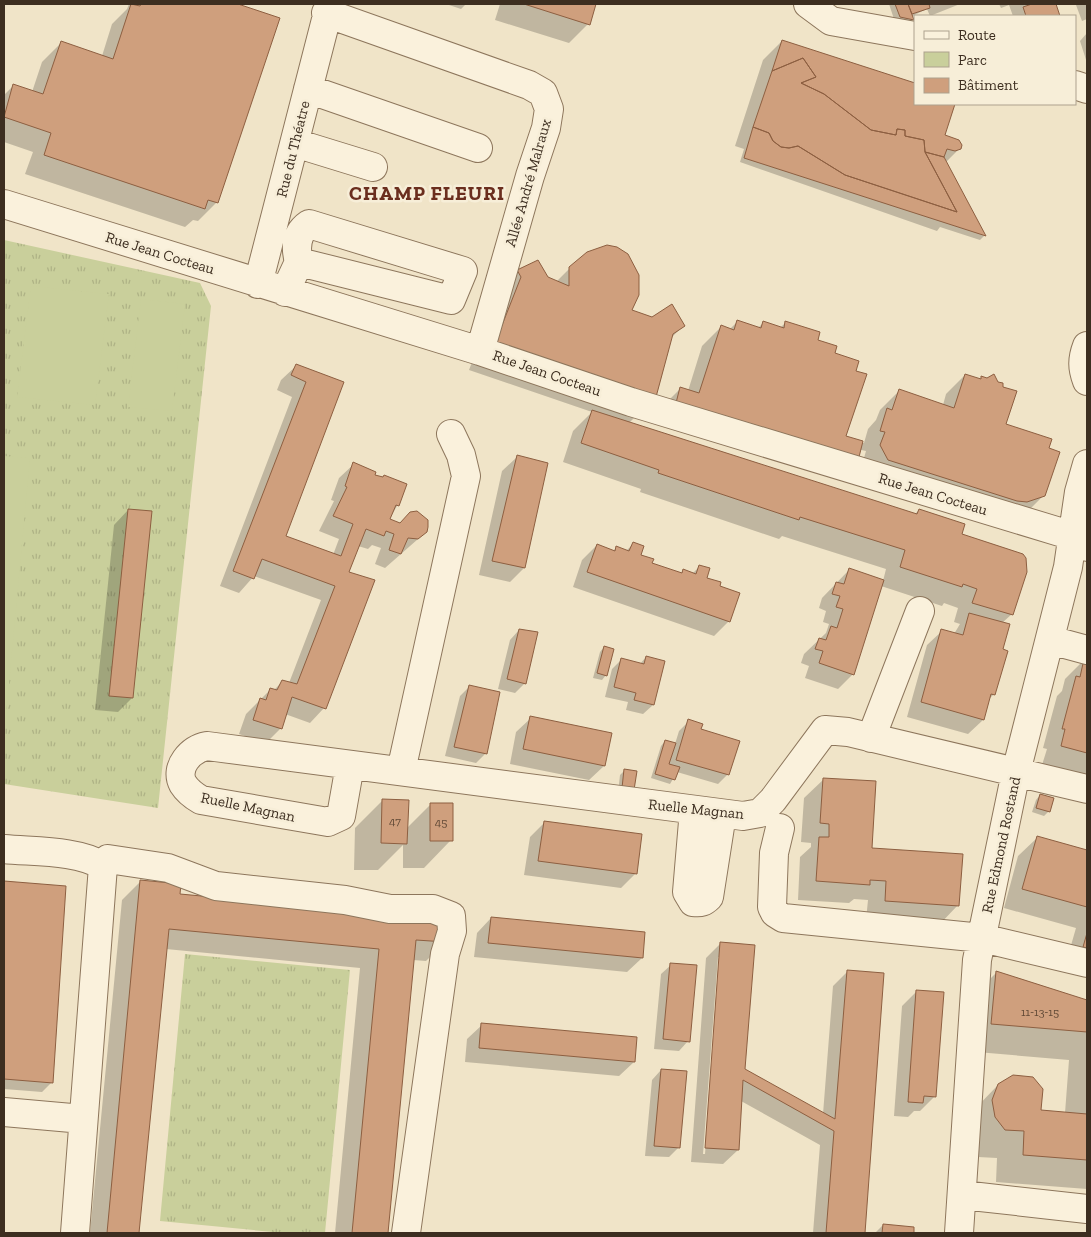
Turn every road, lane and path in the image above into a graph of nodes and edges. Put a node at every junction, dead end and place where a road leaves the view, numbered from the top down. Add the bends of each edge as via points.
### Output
1 (808, 4) edge
2 (328, 8) edge
3 (914, 36) edge
4 (308, 89) junction
5 (295, 143) junction
6 (478, 148) dead end
7 (373, 167) dead end
8 (4, 204) edge
9 (298, 262) junction
10 (258, 284) junction
11 (285, 292) junction
12 (1087, 346) edge
13 (480, 351) junction
14 (1087, 381) edge
15 (451, 434) dead end
16 (1087, 464) edge
17 (1080, 542) edge
18 (920, 611) dead end
19 (1050, 640) junction
20 (1087, 650) edge
21 (871, 738) junction
22 (350, 765) junction
23 (401, 771) junction
24 (1016, 772) junction
25 (1087, 789) edge
26 (694, 810) junction
27 (722, 814) junction
28 (780, 828) dead end
29 (4, 849) edge
30 (103, 866) junction
31 (982, 938) junction
32 (1087, 963) edge
33 (4, 1112) edge
34 (83, 1119) junction
35 (962, 1195) junction
36 (1087, 1208) edge
37 (75, 1233) edge
38 (406, 1233) edge
39 (959, 1233) edge

1 - 3 street via 831,21
2 - 4 street, Rue du Théatre
2 - 13 street, Allée André Malraux via 543,93 549,109 546,128
4 - 5 street, Rue du Théatre
4 - 6 street
5 - 7 street
5 - 10 street, Rue du Théatre
8 - 10 street, Rue Jean Cocteau
9 - 9 street via 451,300 463,271 309,224 303,229 295,248
9 - 11 street
10 - 11 street, Rue Jean Cocteau
11 - 13 street, Rue Jean Cocteau
12 - 14 street via 1082,369
13 - 17 street, Rue Jean Cocteau via 631,402
15 - 23 street via 466,476
16 - 17 street, Rue Edmond Rostand via 1080,492
17 - 19 street, Rue Edmond Rostand
18 - 21 street
19 - 20 street
19 - 24 street, Rue Edmond Rostand
21 - 24 street, Ruelle Magnan
21 - 27 street, Ruelle Magnan via 825,730 760,813 743,816
22 - 22 street, Ruelle Magnan via 207,746 188,754 182,768 182,782 201,800 328,822 341,816
22 - 23 street, Ruelle Magnan
23 - 26 street, Ruelle Magnan
24 - 25 street, Ruelle Magnan
24 - 31 street, Rue Edmond Rostand
26 - 27 street, Ruelle Magnan
26 - 27 street via 686,892 693,902 699,903 709,897
28 - 31 street via 774,853 772,907 782,918
29 - 30 street via 78,856 93,859
30 - 34 street
30 - 38 street via 108,859 117,859 168,868 216,886 345,900 390,909 433,909 451,916 452,931 445,954
31 - 32 street
31 - 35 street, Rue Edmond Rostand via 977,960
33 - 34 street
34 - 37 street
35 - 36 street
35 - 39 street, Rue Edmond Rostand

